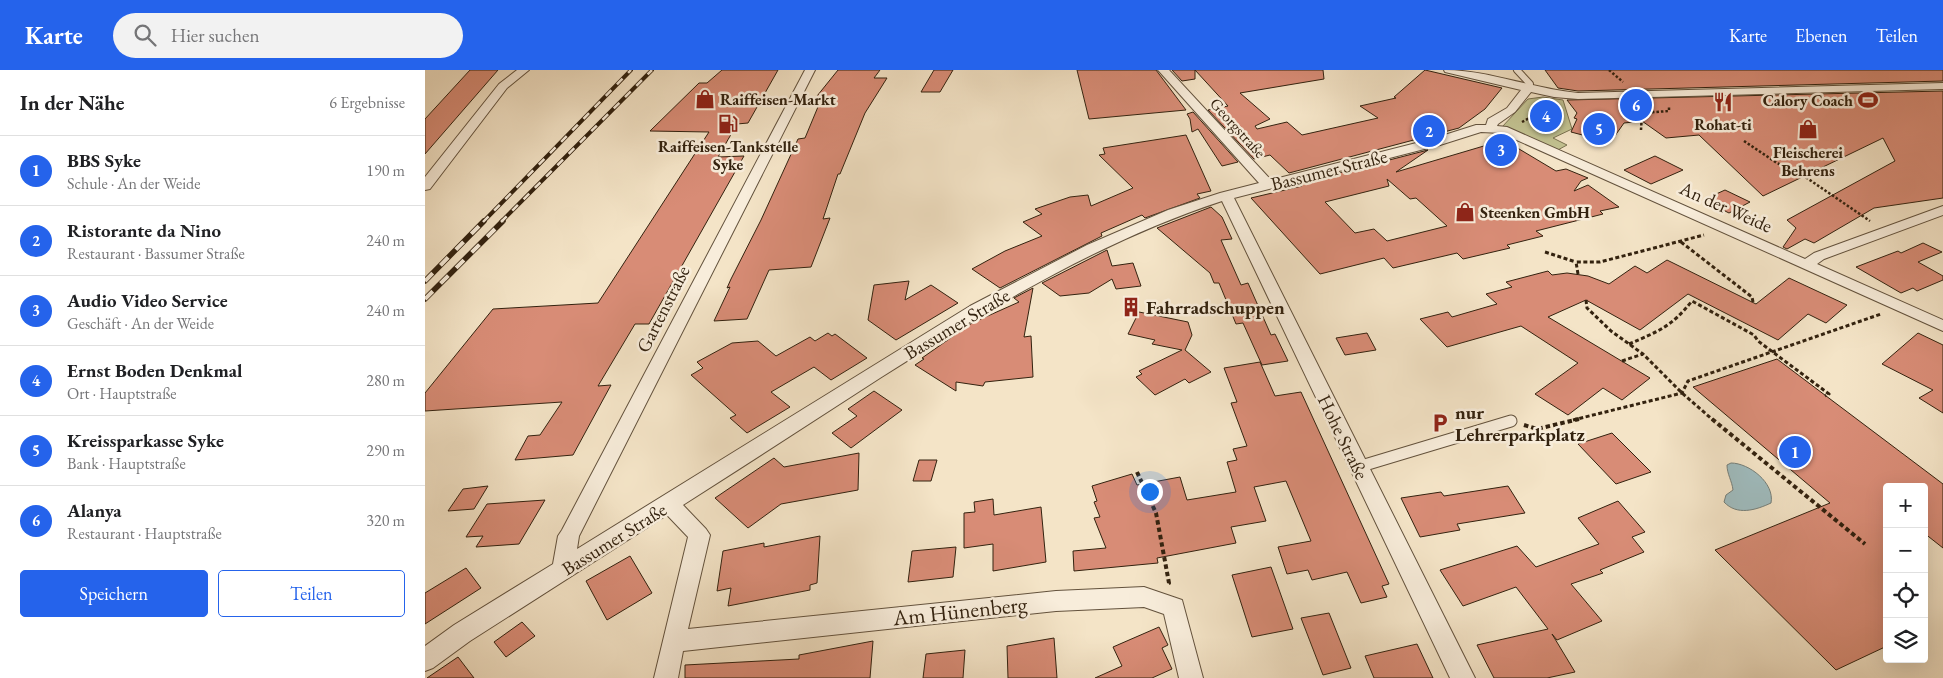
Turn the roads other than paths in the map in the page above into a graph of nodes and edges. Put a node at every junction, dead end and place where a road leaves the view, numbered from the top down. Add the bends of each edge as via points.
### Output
1 (524, 70) edge
2 (810, 70) edge
3 (1163, 70) edge
4 (1449, 70) edge
5 (1517, 70) edge
6 (1943, 86) edge
7 (1529, 88) junction
8 (1491, 128) junction
9 (1268, 185) junction
10 (425, 186) edge
11 (1225, 196) junction
12 (1943, 210) edge
13 (1806, 265) junction
14 (1943, 326) edge
15 (1511, 421) road end
16 (1358, 467) junction
17 (669, 504) junction
18 (563, 571) junction
19 (673, 641) junction
20 (425, 660) edge
21 (666, 678) edge
22 (1191, 678) edge
23 (1463, 678) edge

1 - 10 street via 503,86
2 - 18 street, Gartenstraße via 569,536
3 - 9 street, Georgstraße
4 - 7 street
5 - 7 lane via 1530,84
6 - 7 street via 1578,96
7 - 8 street via 1511,110 1492,122
8 - 9 street, Bassumer Straße via 1480,128
8 - 13 street, An der Weide via 1540,146
9 - 11 street, Bassumer Straße
11 - 16 street, Hohe Straße
11 - 17 street, Bassumer Straße via 1173,213 1092,248 977,310
12 - 13 street via 1819,256
13 - 14 street, An der Weide
15 - 16 lane
16 - 23 street, Hohe Straße
17 - 18 street, Bassumer Straße
17 - 19 street via 699,535
18 - 20 street, Bassumer Straße via 462,633
19 - 21 street
19 - 22 street, Am Hünenberg via 1056,601 1144,597 1174,607

